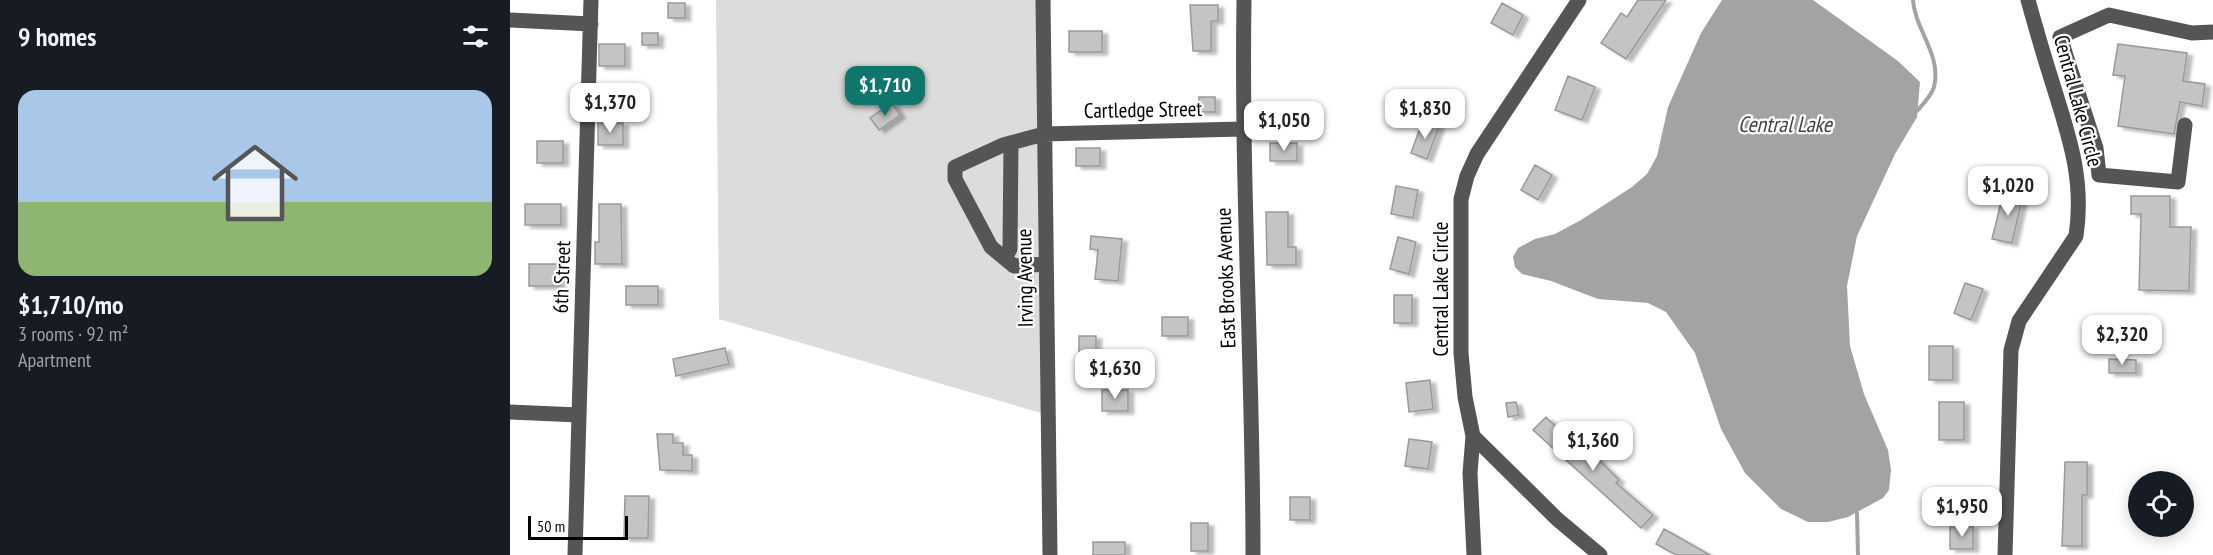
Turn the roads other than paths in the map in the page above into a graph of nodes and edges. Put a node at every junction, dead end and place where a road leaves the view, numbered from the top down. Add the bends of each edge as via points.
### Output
1 (591, 0) edge
2 (1043, 0) edge
3 (1244, 0) edge
4 (1579, 0) edge
5 (2028, 0) edge
6 (510, 20) edge
7 (591, 24) junction
8 (2213, 32) edge
9 (2185, 125) dead end
10 (1242, 129) junction
11 (1044, 134) junction
12 (1011, 143) junction
13 (2098, 175) junction
14 (2078, 178) junction
15 (1005, 258) junction
16 (1046, 264) junction
17 (510, 412) edge
18 (579, 416) junction
19 (1473, 436) junction
20 (575, 555) edge
21 (1050, 555) edge
22 (1252, 555) edge
23 (1474, 555) edge
24 (1600, 555) edge
25 (2006, 555) edge

1 - 7 street, 6th Street
2 - 11 street, Irving Avenue
3 - 10 street, East Brooks Avenue
4 - 19 street, Central Lake Circle via 1478,154 1461,200 1461,353
5 - 14 street, Central Lake Circle via 2070,136
6 - 7 street
7 - 18 street, 6th Street
8 - 13 street via 2192,33 2109,15 2060,37 2096,148
9 - 13 street via 2178,182
10 - 11 street, Cartledge Street
10 - 22 street, East Brooks Avenue via 1253,458
11 - 12 street, Cartledge Street
11 - 16 street, Irving Avenue
12 - 15 street via 1010,249
12 - 15 street, Cartledge Street via 955,167 955,179 991,247
13 - 14 street
14 - 25 street, Central Lake Circle via 2076,236 2019,321 2011,350
15 - 16 street via 1014,266
16 - 21 street, Irving Avenue
17 - 18 street
18 - 20 street, 6th Street
19 - 23 street, Central Lake Circle via 1470,473
19 - 24 street via 1557,519

